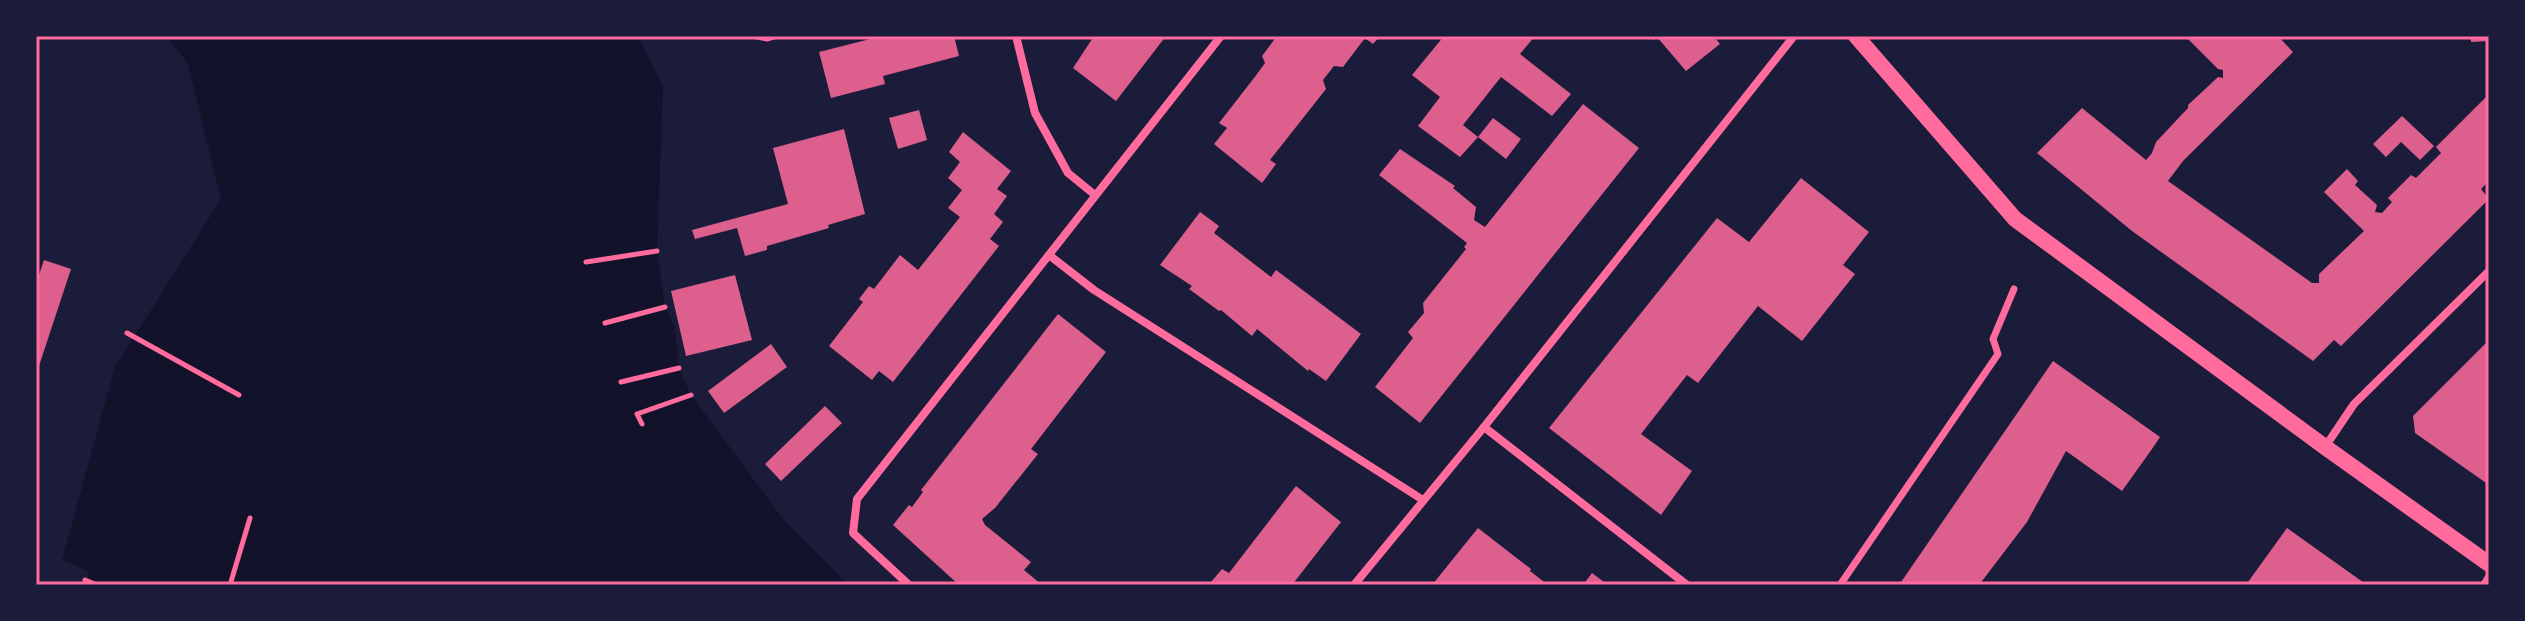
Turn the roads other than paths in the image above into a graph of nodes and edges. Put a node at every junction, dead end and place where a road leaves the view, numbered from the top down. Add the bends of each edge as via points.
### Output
1 (1016, 36) edge
2 (1221, 36) edge
3 (1794, 36) edge
4 (1856, 36) edge
5 (1095, 195) junction
6 (1049, 255) junction
7 (2489, 271) edge
8 (2014, 289) dead end
9 (1484, 427) junction
10 (2325, 447) junction
11 (1423, 500) junction
12 (2489, 564) edge
13 (2489, 577) edge
14 (909, 585) edge
15 (1354, 585) edge
16 (1687, 585) edge
17 (1840, 585) edge
18 (2484, 585) edge

1 - 5 street via 1035,113 1068,173
2 - 5 street
3 - 9 street
4 - 10 main road via 2015,219
5 - 6 street
6 - 11 street via 1094,290
6 - 14 street via 857,499 853,533
7 - 10 street via 2354,404
8 - 17 street via 1993,339 1998,354
9 - 11 street
9 - 16 street
10 - 12 main road
11 - 15 street
13 - 18 street

